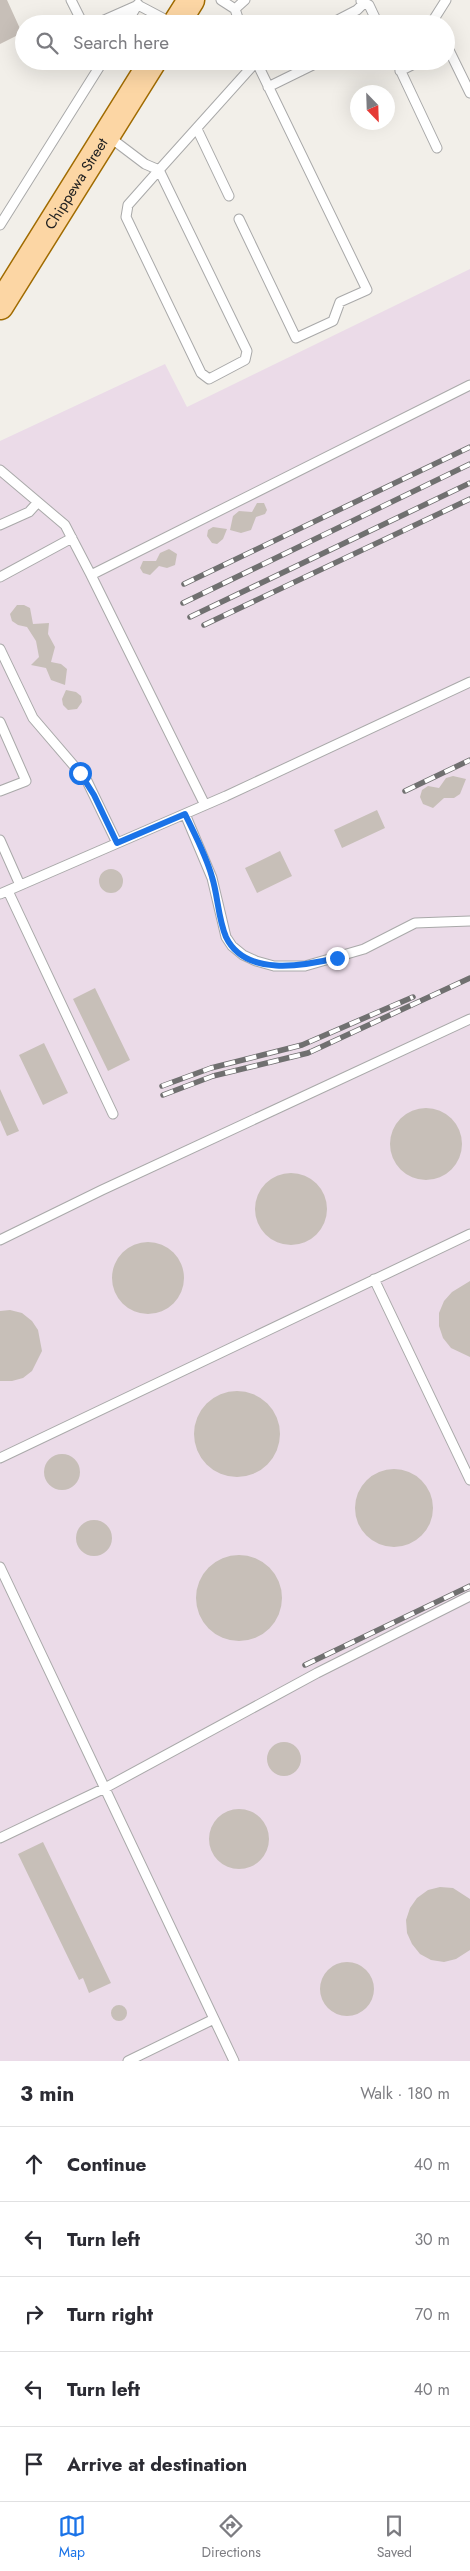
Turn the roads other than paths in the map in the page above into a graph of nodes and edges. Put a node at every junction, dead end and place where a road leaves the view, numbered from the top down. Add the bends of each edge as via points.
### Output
1 (71, 0) edge
2 (191, 0) edge
3 (221, 0) edge
4 (245, 0) edge
5 (446, 0) edge
6 (139, 2) edge
7 (366, 2) edge
8 (235, 10) junction
9 (78, 15) edge
10 (113, 15) edge
11 (131, 15) edge
12 (160, 15) edge
13 (181, 15) edge
14 (237, 15) edge
15 (347, 15) edge
16 (373, 15) edge
17 (437, 15) edge
18 (455, 63) edge
19 (97, 70) edge
20 (147, 70) edge
21 (249, 70) edge
22 (260, 70) edge
23 (303, 70) edge
24 (400, 71) edge
25 (268, 87) junction
26 (470, 93) edge
27 (197, 129) junction
28 (107, 136) junction
29 (437, 148) dead end
30 (159, 170) junction
31 (229, 196) dead end
32 (239, 219) dead end
33 (0, 226) edge
34 (6, 291) edge
35 (470, 385) edge
36 (0, 470) edge
37 (38, 502) junction
38 (0, 526) edge
39 (72, 538) junction
40 (91, 575) junction
41 (0, 578) edge
42 (0, 649) edge
43 (470, 682) edge
44 (0, 722) edge
45 (0, 791) edge
46 (205, 805) junction
47 (185, 814) junction
48 (0, 840) edge
49 (117, 843) junction
50 (20, 885) junction
51 (4, 892) edge
52 (470, 921) edge
53 (470, 1019) edge
54 (113, 1114) dead end
55 (470, 1234) edge
56 (0, 1240) edge
57 (374, 1279) junction
58 (0, 1458) edge
59 (470, 1480) edge
60 (0, 1567) edge
61 (470, 1596) edge
62 (104, 1788) junction
63 (0, 1838) edge
64 (214, 2019) junction
65 (128, 2061) edge
66 (234, 2061) edge

1 - 9 lane
2 - 13 main road
3 - 8 lane
4 - 8 lane
5 - 17 lane
6 - 10 lane
6 - 11 lane
6 - 12 lane
7 - 15 lane
7 - 16 lane
8 - 14 lane
18 - 26 lane
19 - 33 lane
20 - 28 main road, Chippewa Street
21 - 27 lane
22 - 25 lane
23 - 25 lane
24 - 29 lane
25 - 32 lane via 367,290 340,302 334,321 296,338
27 - 30 lane
27 - 31 lane
28 - 30 lane via 145,164
28 - 34 main road, Chippewa Street
30 - 30 lane via 247,351 245,360 209,379 201,373 126,217 128,205
35 - 40 lane
36 - 37 lane
37 - 38 lane via 30,512
37 - 39 lane via 65,525
39 - 40 lane
39 - 41 lane
40 - 46 lane
42 - 49 lane via 33,718 87,782
43 - 46 lane
44 - 45 lane via 26,781
46 - 47 lane
47 - 49 lane
47 - 52 lane via 212,878 226,937 243,955 256,961 274,966 305,966 364,948 415,923
48 - 50 lane
49 - 50 lane
50 - 51 lane
51 - 54 lane
53 - 56 lane
55 - 57 lane
57 - 58 lane
57 - 59 lane
60 - 62 lane
61 - 62 lane via 317,1672
62 - 63 lane
62 - 64 lane
64 - 65 lane
64 - 66 lane

